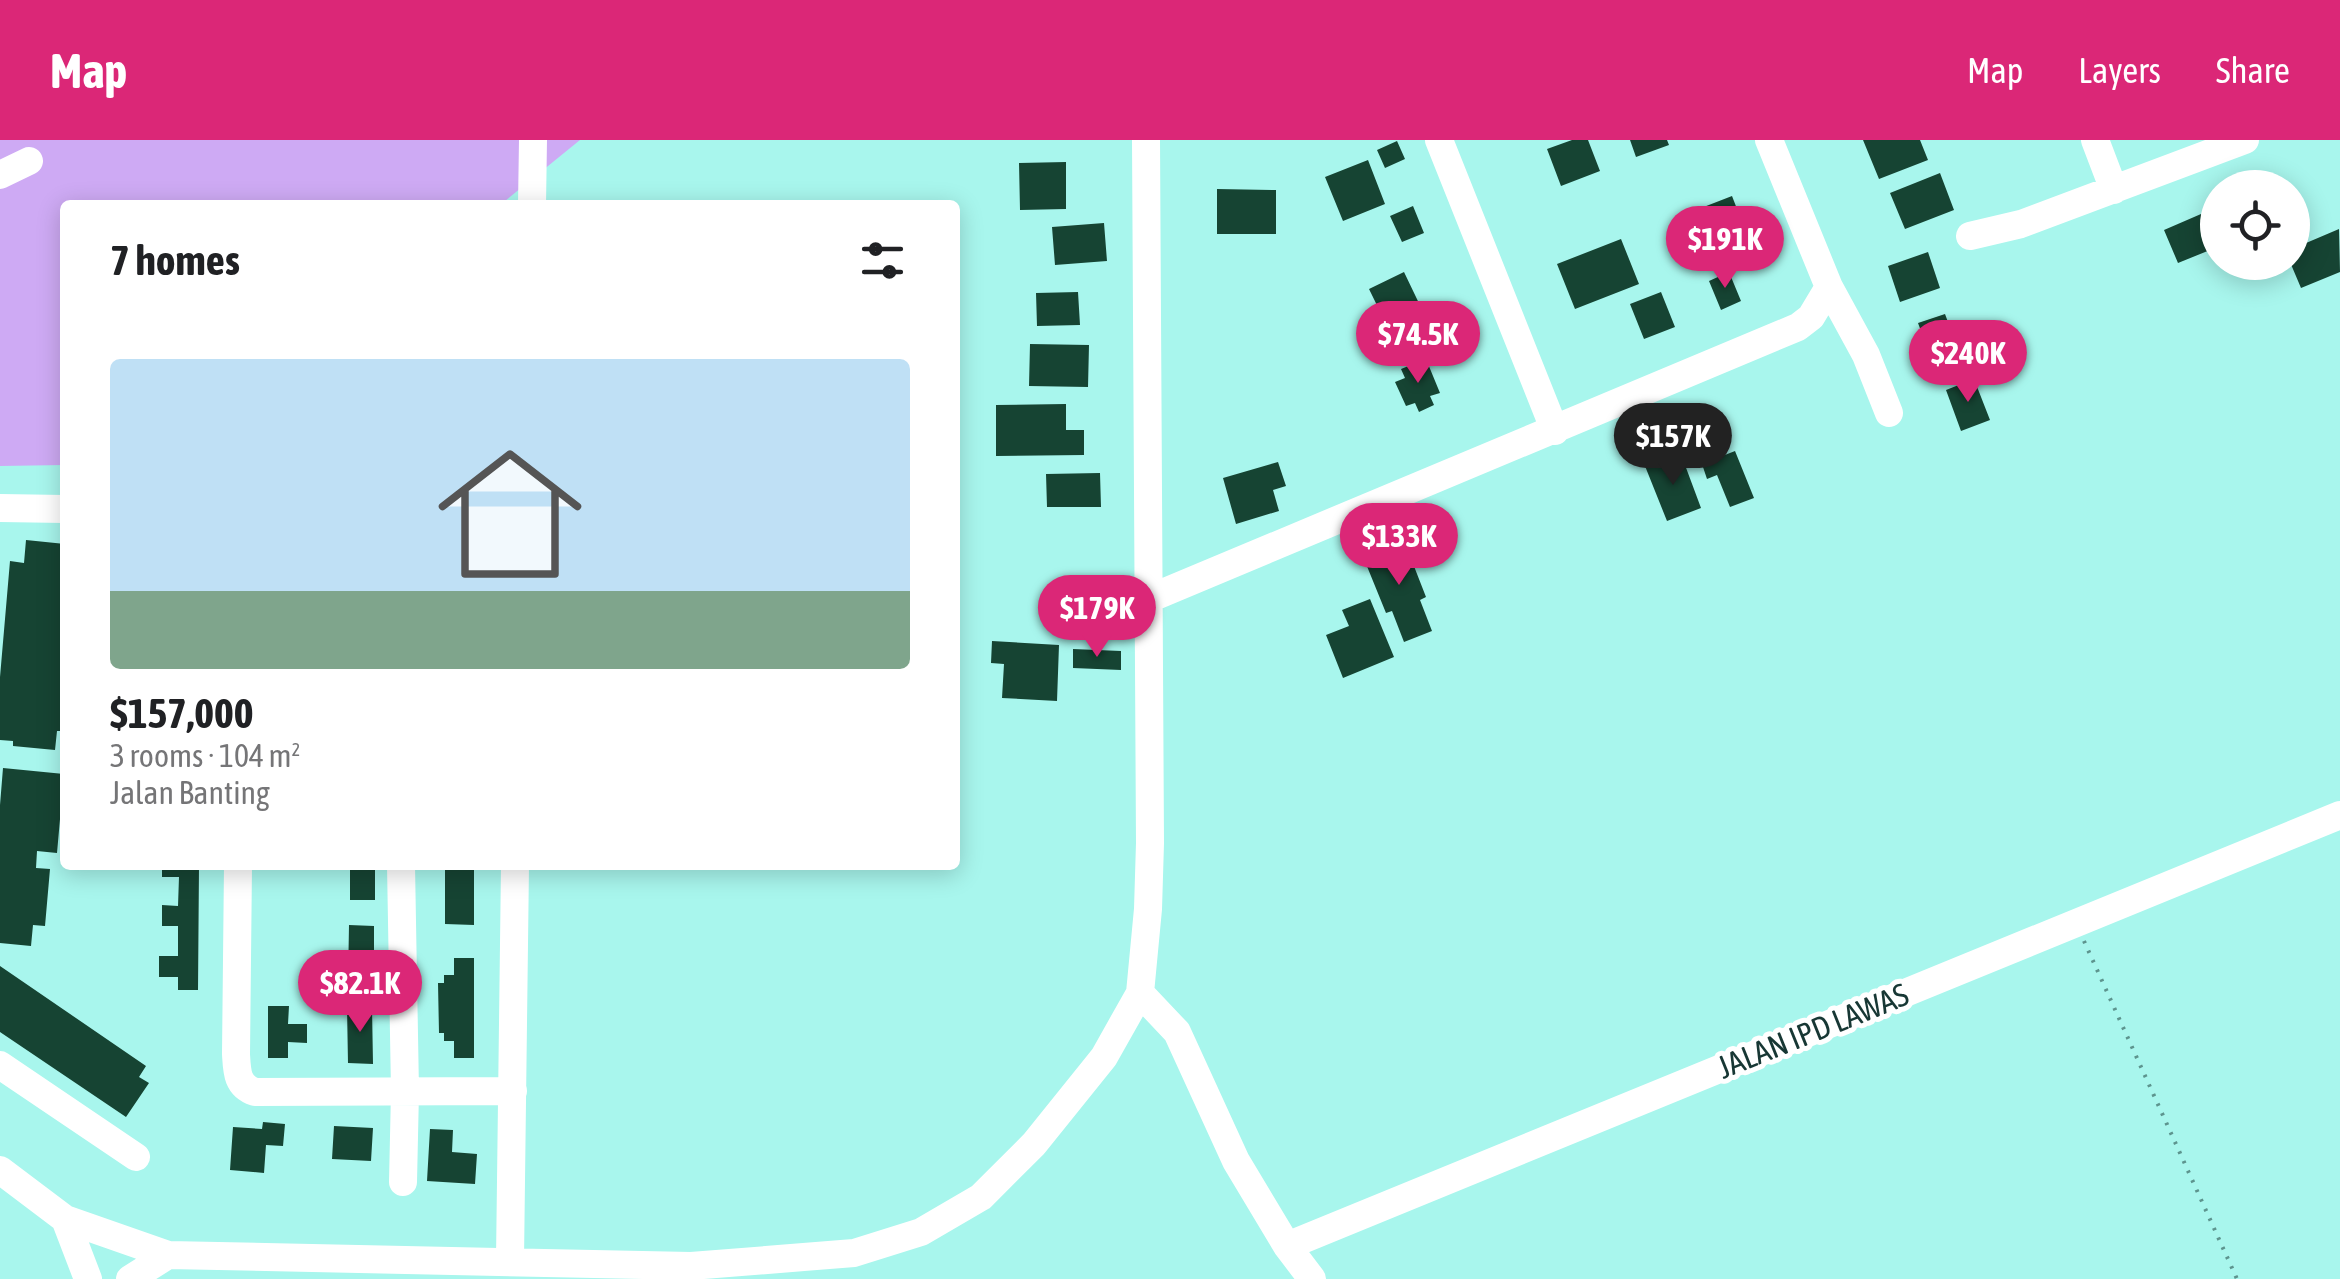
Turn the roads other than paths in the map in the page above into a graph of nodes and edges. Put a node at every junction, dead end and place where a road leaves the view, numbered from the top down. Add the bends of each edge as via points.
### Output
1 (533, 140) edge
2 (1146, 140) edge
3 (1439, 140) edge
4 (1769, 140) edge
5 (2095, 140) edge
6 (2245, 140) edge
7 (29, 160) dead end
8 (0, 175) edge
9 (2114, 190) junction
10 (532, 200) edge
11 (1970, 236) dead end
12 (1829, 287) junction
13 (1888, 413) dead end
14 (1555, 431) junction
15 (0, 508) edge
16 (60, 509) edge
17 (1146, 600) junction
18 (2340, 815) edge
19 (238, 870) edge
20 (401, 870) edge
21 (515, 870) edge
22 (1140, 993) junction
23 (0, 1065) edge
24 (514, 1091) junction
25 (406, 1092) junction
26 (136, 1157) dead end
27 (0, 1170) edge
28 (403, 1182) dead end
29 (66, 1219) junction
30 (1287, 1246) junction
31 (168, 1255) junction
32 (510, 1260) junction
33 (88, 1279) edge
34 (130, 1279) edge
35 (1312, 1279) edge

1 - 10 street
2 - 17 street
3 - 14 street
4 - 12 street
5 - 9 street
6 - 9 street
7 - 8 street
9 - 11 street
12 - 13 street
12 - 14 street via 1811,317 1786,334
14 - 17 street
15 - 16 street
17 - 22 street via 1148,910
18 - 30 street, JALAN IPD LAWAS
19 - 25 street via 237,1078 255,1092
20 - 25 street
21 - 24 street
22 - 30 street via 1177,1032 1236,1161
22 - 32 street via 1104,1057 1034,1144 982,1197 921,1232 804,1259 691,1266
23 - 26 street
24 - 25 street
24 - 32 street
25 - 28 street
27 - 29 street
29 - 31 street
29 - 33 street
30 - 35 street
31 - 32 street
31 - 34 street

